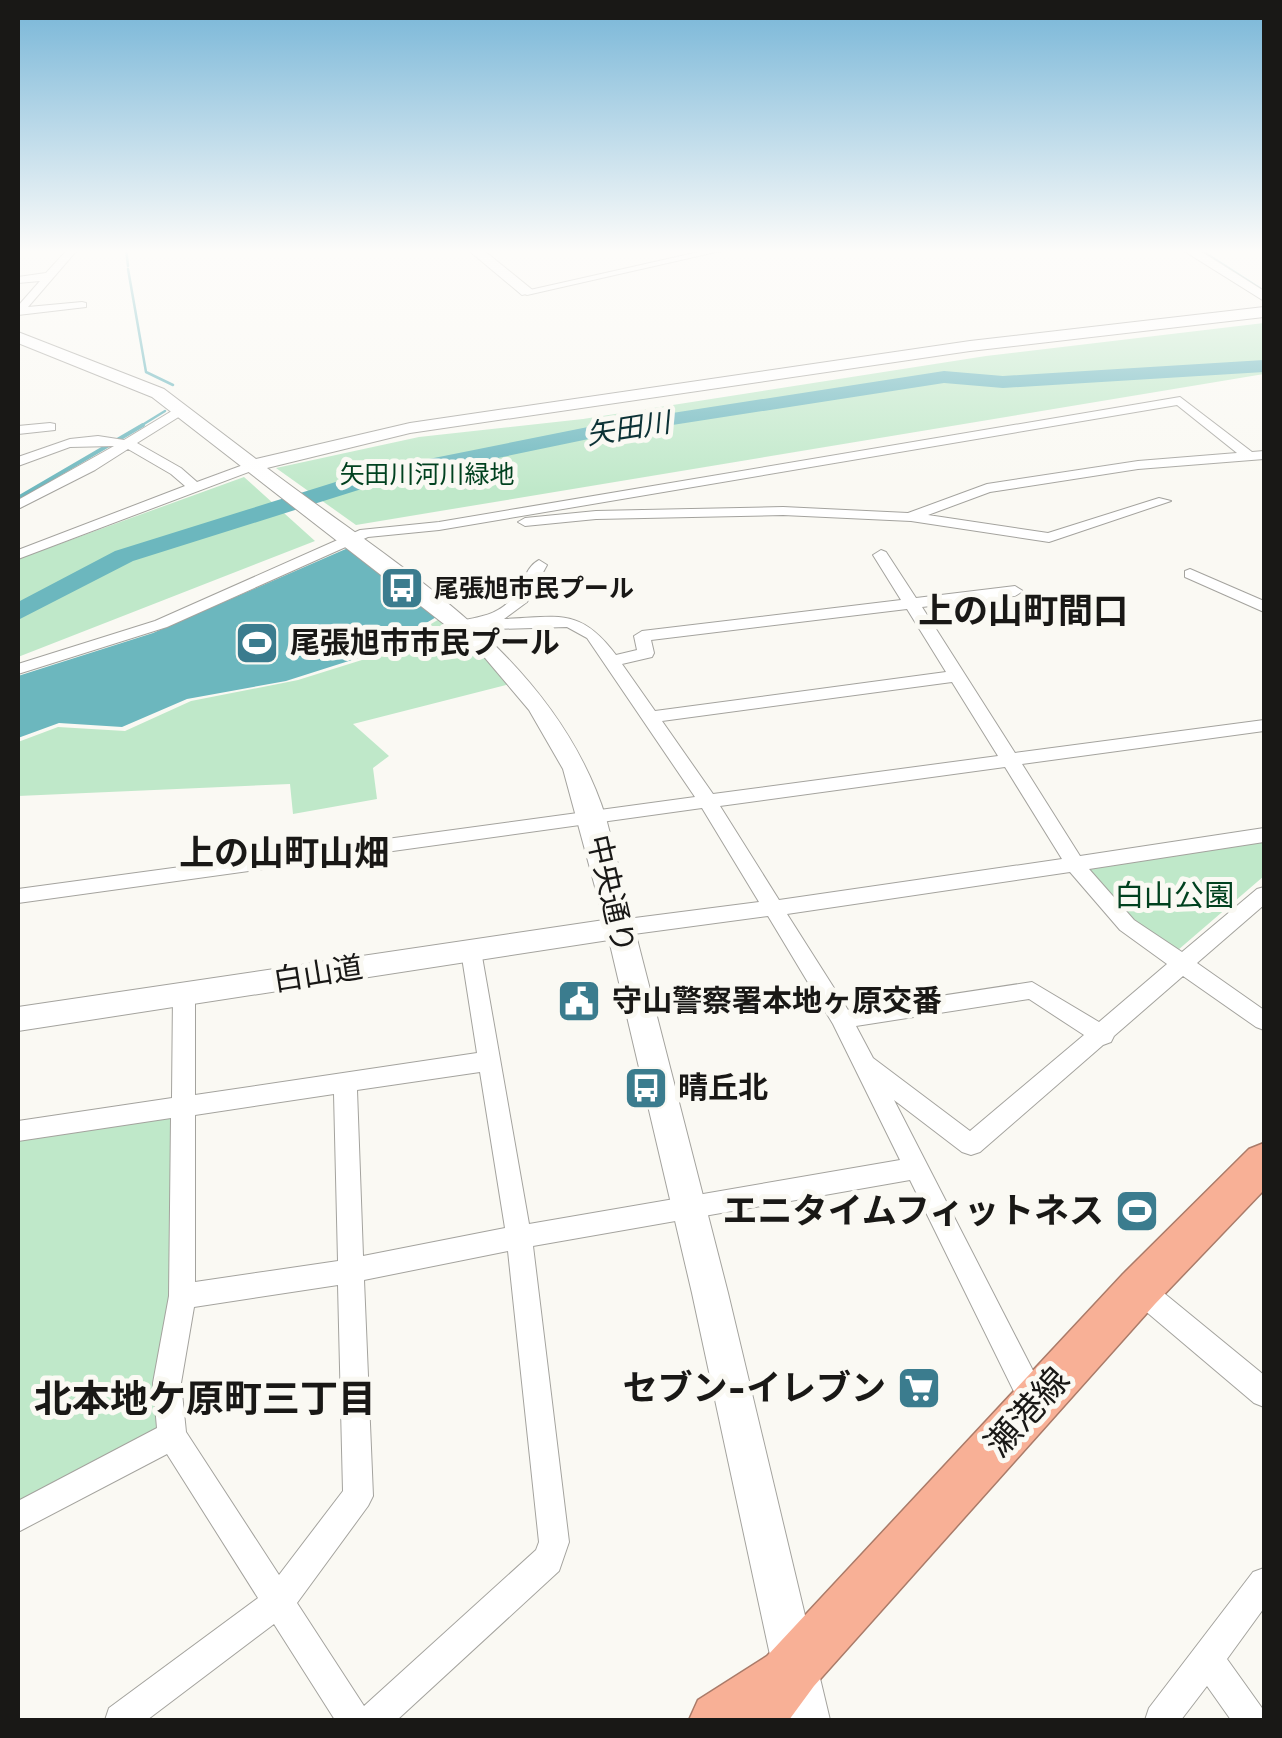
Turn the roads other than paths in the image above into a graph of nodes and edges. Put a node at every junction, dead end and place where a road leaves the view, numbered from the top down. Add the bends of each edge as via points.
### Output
1 (1106, 330) edge
2 (18, 337) edge
3 (180, 410) junction
4 (50, 427) dead end
5 (18, 430) edge
6 (121, 443) junction
7 (1247, 454) junction
8 (1264, 455) edge
9 (18, 462) edge
10 (257, 467) junction
11 (196, 489) junction
12 (1164, 501) dead end
13 (18, 504) edge
14 (910, 517) junction
15 (439, 526) junction
16 (346, 537) junction
17 (18, 554) edge
18 (881, 555) dead end
19 (539, 565) dead end
20 (1190, 574) dead end
21 (1015, 591) dead end
22 (911, 604) junction
23 (1264, 607) edge
24 (475, 623) junction
25 (612, 660) junction
26 (18, 669) edge
27 (958, 676) junction
28 (651, 718) junction
29 (1264, 725) edge
30 (1008, 758) junction
31 (708, 802) junction
32 (593, 818) junction
33 (1264, 835) edge
34 (1074, 864) junction
35 (1264, 894) edge
36 (18, 896) edge
37 (774, 905) junction
38 (618, 928) junction
39 (472, 950) junction
40 (1183, 966) junction
41 (184, 994) junction
42 (18, 1019) edge
43 (842, 1020) junction
44 (1264, 1021) edge
45 (1103, 1036) junction
46 (860, 1060) junction
47 (489, 1061) junction
48 (345, 1082) junction
49 (184, 1106) junction
50 (18, 1131) edge
51 (1264, 1162) edge
52 (915, 1168) junction
53 (688, 1208) junction
54 (518, 1238) junction
55 (349, 1271) junction
56 (1139, 1289) junction
57 (182, 1296) junction
58 (1264, 1393) edge
59 (1035, 1404) junction
60 (172, 1436) junction
61 (18, 1517) edge
62 (1264, 1583) edge
63 (279, 1601) junction
64 (1208, 1660) junction
65 (794, 1666) junction
66 (121, 1720) edge
67 (354, 1720) edge
68 (373, 1720) edge
69 (718, 1720) edge
70 (754, 1720) edge
71 (808, 1720) edge
72 (1161, 1720) edge
73 (1250, 1720) edge

1 - 10 street via 410,428
2 - 3 street, 中央通り via 127,378
3 - 6 street
3 - 10 street, 中央通り
4 - 5 street
6 - 9 street via 97,438
6 - 11 street
6 - 13 street
7 - 8 street
7 - 14 street via 988,488
7 - 15 street via 1180,402
10 - 11 street
10 - 16 street, 中央通り
11 - 17 street
12 - 14 street via 1049,538
14 - 15 street via 783,511
15 - 16 street
16 - 24 street, 中央通り
16 - 26 street via 161,624
18 - 22 street
19 - 24 street via 521,599
20 - 23 street
21 - 22 street
22 - 25 street via 642,636 646,652
22 - 27 street
24 - 25 street via 570,622 593,635
24 - 32 street, 中央通り via 556,728
25 - 28 street
27 - 28 street
27 - 30 street
28 - 31 street
29 - 30 street
30 - 31 street
30 - 34 street
31 - 32 street
31 - 37 street
32 - 36 street
32 - 38 street, 中央通り
33 - 34 street
34 - 37 street
34 - 40 street via 1127,924
35 - 40 street
37 - 38 street
37 - 43 street
38 - 39 street, 白山道
38 - 53 street, 中央通り
39 - 41 street, 白山道
39 - 47 street
40 - 44 street
40 - 45 street
41 - 42 street, 白山道
41 - 49 street
43 - 45 street via 1032,990
43 - 46 street
45 - 46 street via 971,1145
46 - 52 street
47 - 48 street
47 - 54 street
48 - 49 street
48 - 55 street
49 - 50 street
49 - 57 street
51 - 56 highway, 瀬港線
52 - 53 street
52 - 59 street
53 - 54 street
53 - 65 street, 中央通り
54 - 55 street
54 - 68 street via 554,1542 548,1560
55 - 57 street
55 - 63 street via 358,1496
56 - 58 street
56 - 59 highway, 瀬港線
57 - 60 street via 168,1383
59 - 65 highway, 瀬港線
60 - 61 street
60 - 63 street
62 - 64 street
63 - 66 street
63 - 67 street
64 - 72 street
64 - 73 street
65 - 69 highway, 瀬港線
65 - 70 highway, 瀬港線
65 - 71 street, 中央通り

